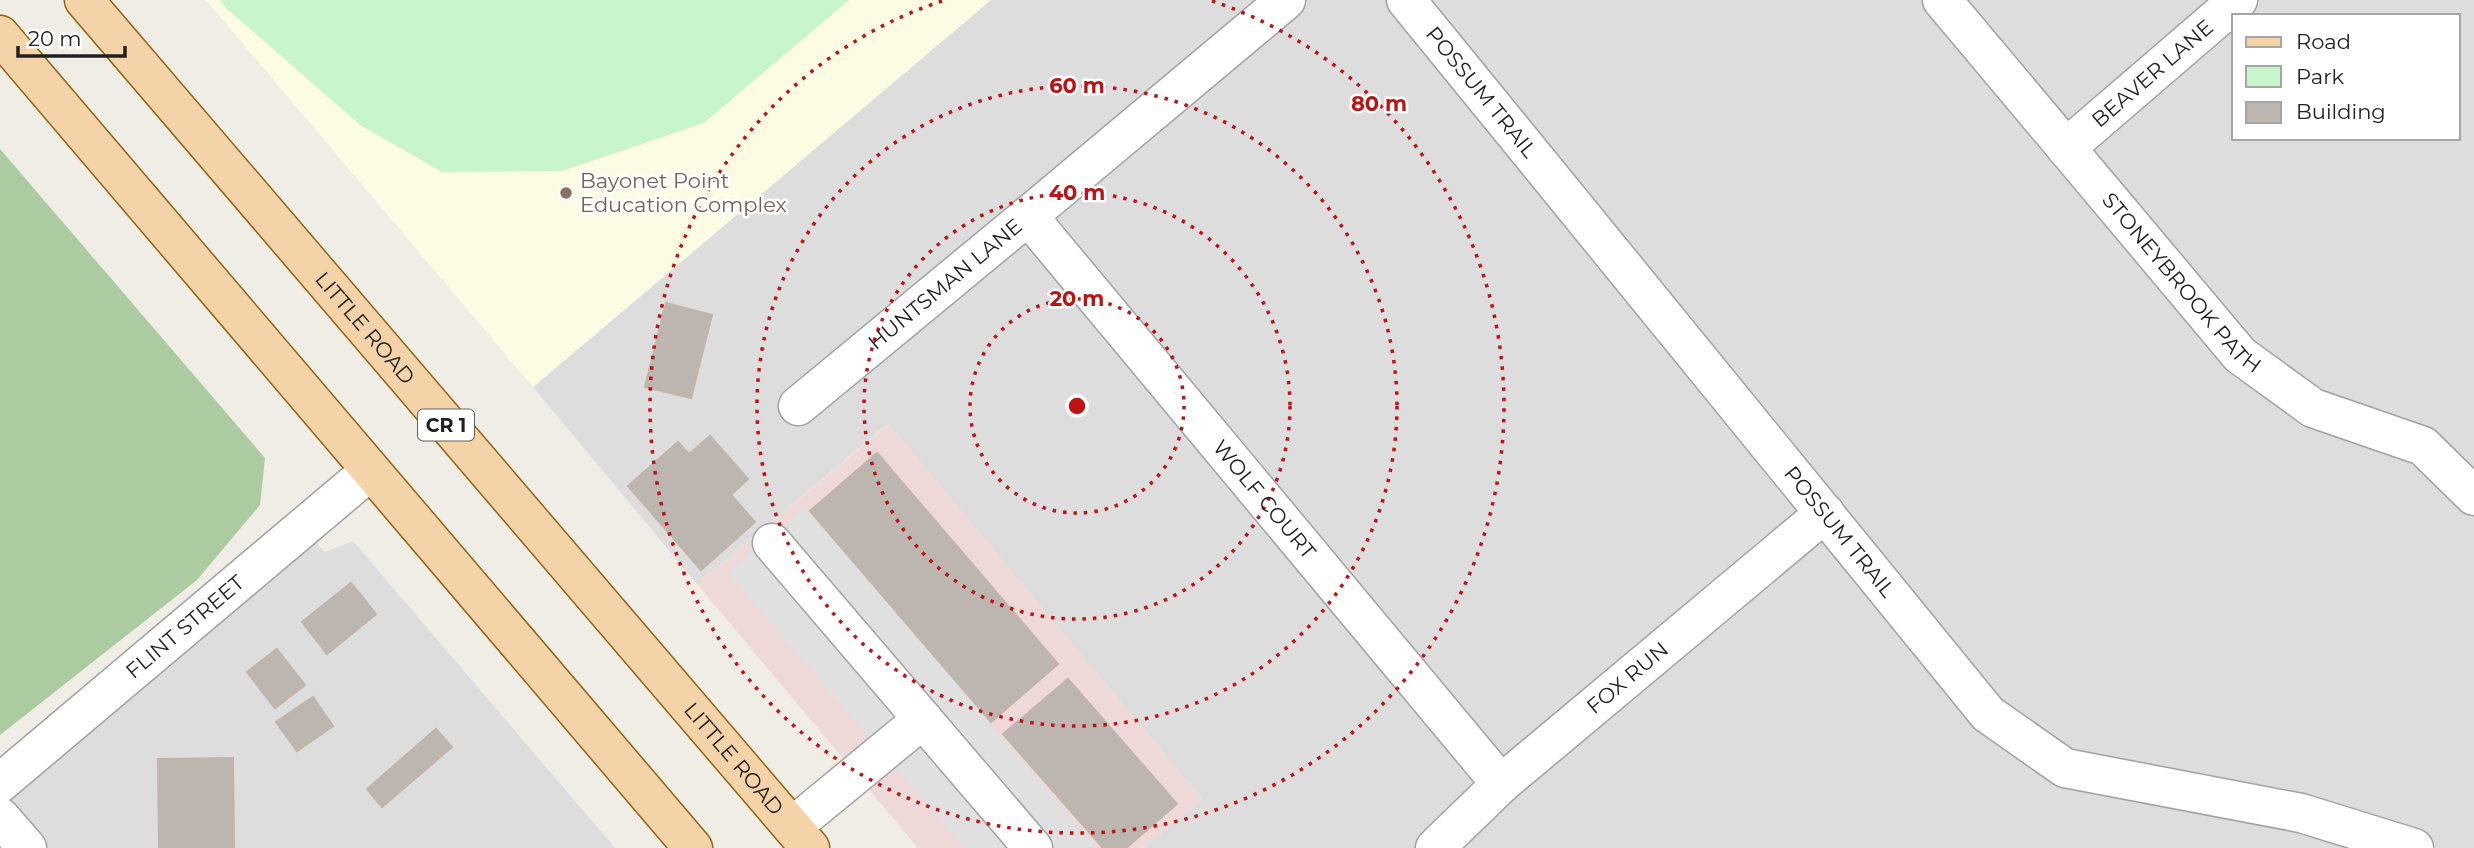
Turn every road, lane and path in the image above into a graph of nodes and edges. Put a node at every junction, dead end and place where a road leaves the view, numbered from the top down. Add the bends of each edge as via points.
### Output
1 (84, 0) edge
2 (1286, 0) edge
3 (1406, 0) edge
4 (1941, 0) edge
5 (2238, 0) edge
6 (0, 35) edge
7 (2066, 148) junction
8 (1028, 216) junction
9 (798, 406) dead end
10 (370, 471) junction
11 (2474, 496) edge
12 (1825, 513) junction
13 (772, 543) dead end
14 (923, 719) junction
15 (0, 783) edge
16 (1501, 785) junction
17 (0, 817) edge
18 (801, 838) edge
19 (27, 848) edge
20 (693, 848) edge
21 (1033, 848) edge
22 (1435, 848) edge
23 (2414, 848) edge

1 - 18 main road, LITTLE ROAD / CR 1
2 - 8 street, HUNTSMAN LANE
3 - 12 street, POSSUM TRAIL
4 - 7 street, STONEYBROOK PATH
5 - 7 street, BEAVER LANE
6 - 10 main road
7 - 11 street, STONEYBROOK PATH via 2240,355 2313,408 2423,446
8 - 9 street, HUNTSMAN LANE
8 - 16 street, WOLF COURT
10 - 15 street, FLINT STREET
10 - 20 main road
12 - 16 street, FOX RUN
12 - 23 street, POSSUM TRAIL via 1988,714 2065,768 2301,813
13 - 14 street
14 - 18 street
14 - 21 street
16 - 22 street, FOX RUN
17 - 19 street

